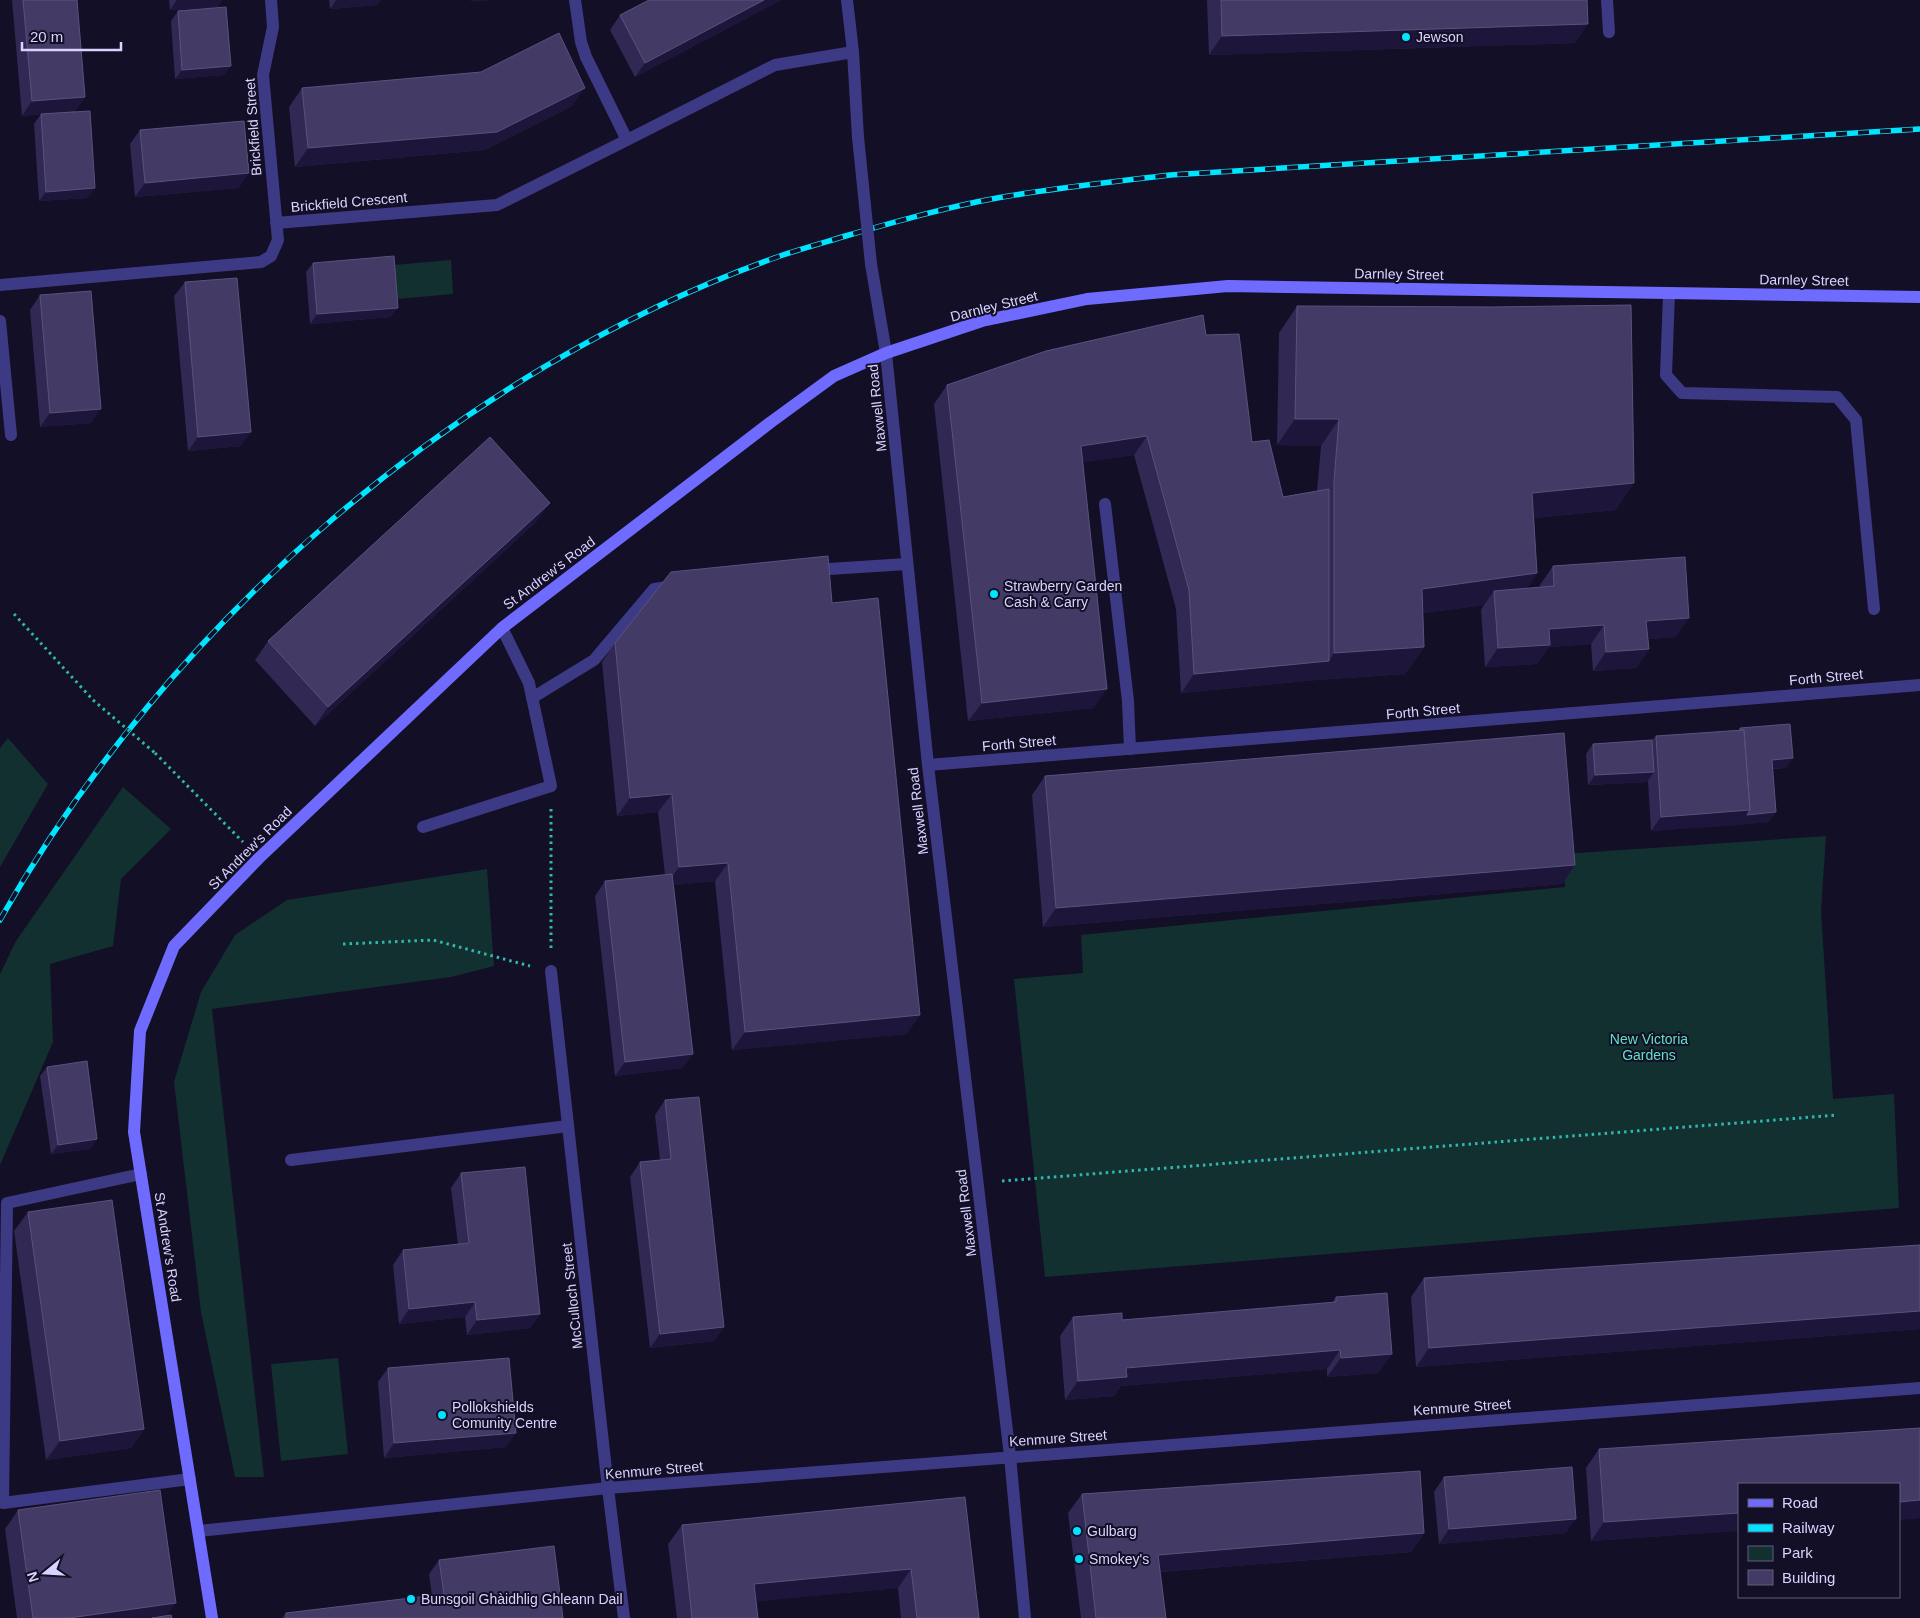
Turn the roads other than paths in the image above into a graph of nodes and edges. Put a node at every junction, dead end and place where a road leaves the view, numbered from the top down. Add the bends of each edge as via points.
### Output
1 (271, 0) edge
2 (575, 0) edge
3 (847, 0) edge
4 (1607, 0) edge
5 (1609, 32) dead end
6 (853, 52) junction
7 (627, 140) junction
8 (276, 223) junction
9 (0, 285) edge
10 (1669, 293) junction
11 (1920, 297) edge
12 (0, 321) edge
13 (886, 353) junction
14 (11, 435) dead end
15 (1106, 504) dead end
16 (907, 564) junction
17 (802, 572) edge
18 (690, 584) edge
19 (1874, 609) dead end
20 (502, 628) junction
21 (1920, 685) edge
22 (532, 698) junction
23 (1130, 749) junction
24 (928, 765) junction
25 (423, 828) dead end
26 (551, 972) road end
27 (568, 1126) junction
28 (291, 1160) dead end
29 (141, 1174) junction
30 (1920, 1388) edge
31 (1010, 1456) junction
32 (190, 1479) junction
33 (608, 1488) junction
34 (199, 1531) junction
35 (212, 1618) edge
36 (624, 1618) edge
37 (1025, 1618) edge

1 - 8 street, Brickfield Street via 273,27 263,75
2 - 7 street via 583,49
3 - 6 street, Maxwell Road
4 - 5 street
6 - 7 street, Brickfield Crescent via 775,65
6 - 13 street, Maxwell Road, bridge via 871,264
7 - 8 street, Brickfield Crescent via 497,205
8 - 9 street, Brickfield Crescent via 278,240 275,249 261,262
10 - 11 street, Darnley Street
10 - 13 street, Darnley Street via 1228,286 1087,299 982,321
10 - 19 street via 1666,375 1682,392 1838,397 1856,420
12 - 14 street
13 - 16 street, Maxwell Road
13 - 20 street, St Andrew's Road via 834,376
15 - 23 street via 1128,701
16 - 17 street
16 - 24 street, Maxwell Road
18 - 22 street via 654,588 594,660
20 - 22 street via 529,683
20 - 29 street, St Andrew's Road via 259,858 174,946 140,1031 134,1132
21 - 23 street, Forth Street
22 - 25 street via 552,786
23 - 24 street, Forth Street
24 - 31 street, Maxwell Road
26 - 27 street, McCulloch Street
27 - 28 street
27 - 33 street, McCulloch Street
29 - 32 street, St Andrew's Road
29 - 32 street via 7,1203 3,1503
30 - 31 street, Kenmure Street
31 - 33 street, Kenmure Street
31 - 37 street, Maxwell Road
32 - 34 street, St Andrew's Road
33 - 34 street, Kenmure Street
33 - 36 street, McCulloch Street
34 - 35 street, St Andrew's Road

